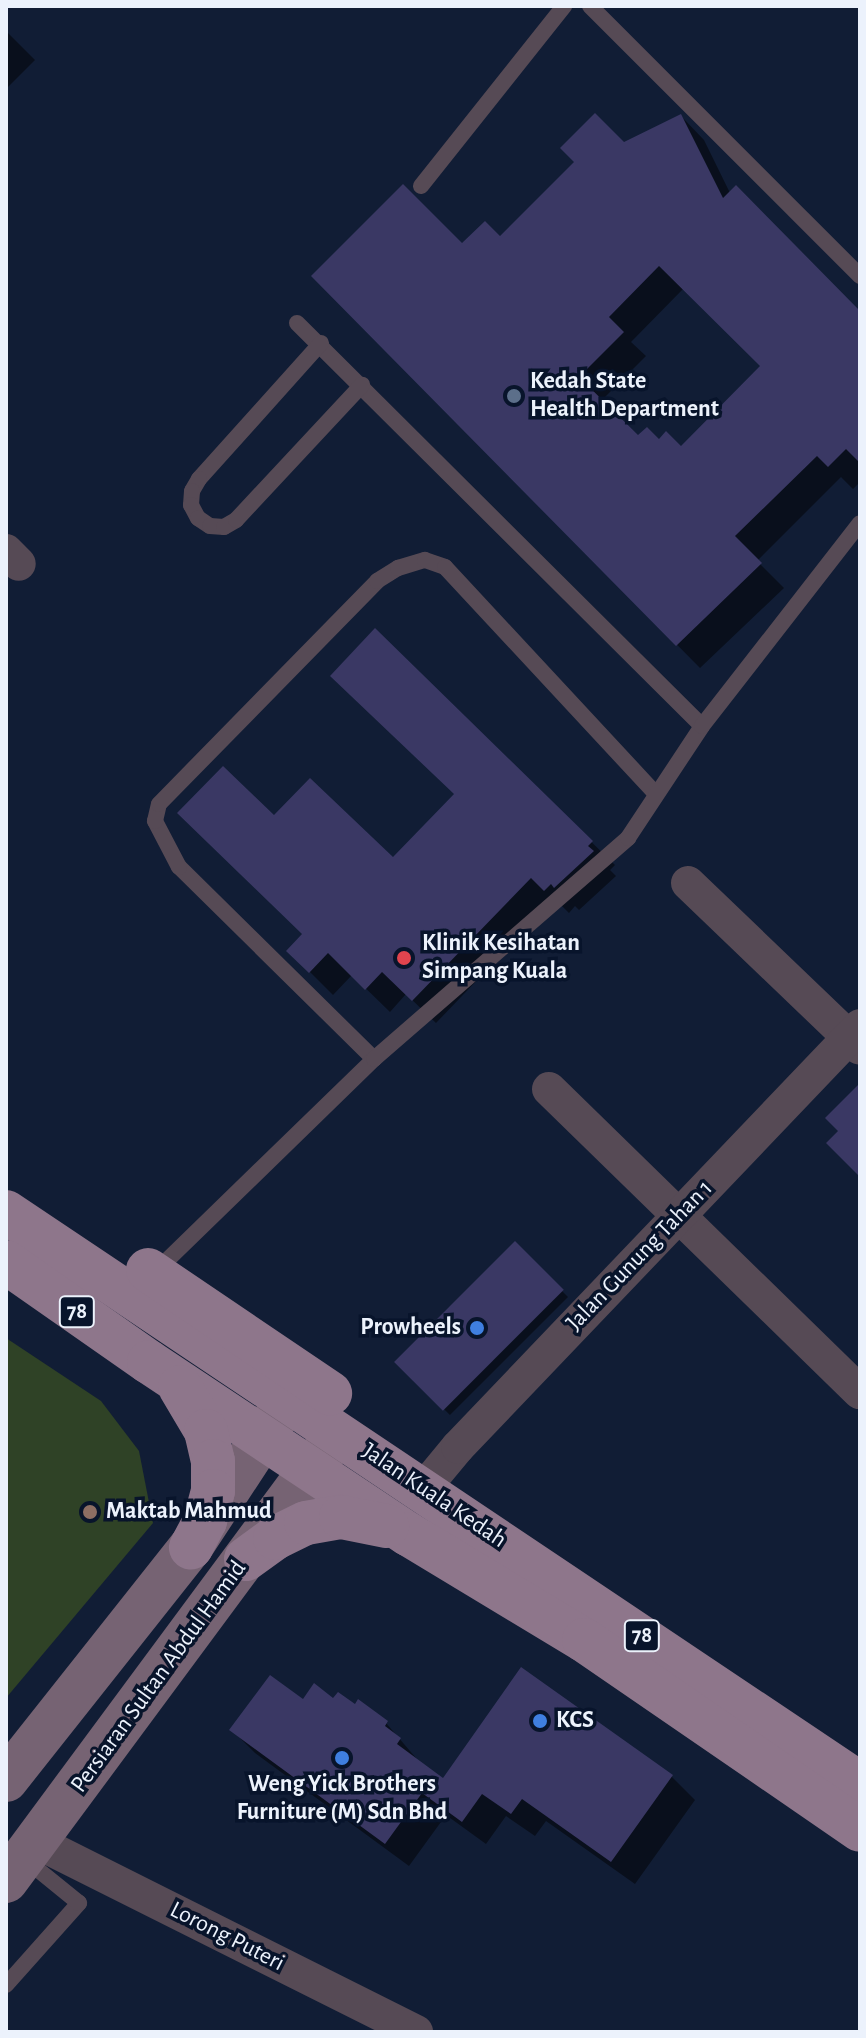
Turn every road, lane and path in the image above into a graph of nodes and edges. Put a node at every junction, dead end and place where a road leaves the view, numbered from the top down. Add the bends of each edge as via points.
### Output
1 (564, 6) edge
2 (590, 6) edge
3 (421, 186) dead end
4 (860, 276) edge
5 (297, 323) dead end
6 (321, 343) junction
7 (362, 385) junction
8 (860, 523) edge
9 (702, 726) junction
10 (655, 793) junction
11 (688, 883) dead end
12 (856, 1037) edge
13 (374, 1059) junction
14 (549, 1089) dead end
15 (6, 1195) edge
16 (6, 1212) edge
17 (678, 1215) junction
18 (6, 1262) edge
19 (153, 1273) junction
20 (174, 1379) junction
21 (860, 1392) edge
22 (288, 1399) junction
23 (338, 1433) junction
24 (262, 1438) junction
25 (311, 1470) junction
26 (424, 1488) junction
27 (408, 1534) junction
28 (191, 1547) junction
29 (246, 1559) junction
30 (6, 1780) edge
31 (860, 1784) edge
32 (860, 1830) edge
33 (23, 1861) edge
34 (6, 1985) edge
35 (416, 2032) edge

1 - 3 lane
2 - 4 lane
5 - 6 lane
6 - 7 lane
6 - 7 lane via 199,479 191,505 198,518 224,527 236,520
7 - 9 lane
8 - 9 lane
9 - 10 lane
10 - 13 lane via 628,838
10 - 13 lane via 445,567 425,560 377,581 159,804 155,821 179,867
11 - 12 street
12 - 17 street, Jalan Gunung Tahan 1
13 - 19 lane
14 - 17 street
15 - 19 main road via 42,1202
16 - 22 main road, Jalan Kuala Kedah / 78
17 - 21 street
17 - 26 street, Jalan Gunung Tahan 1
18 - 20 main road, Jalan Kuala Kedah / 78
19 - 26 main road via 350,1408
20 - 24 main road, Jalan Kuala Kedah / 78
20 - 28 main road via 206,1431 213,1461 213,1491
22 - 23 main road, Jalan Kuala Kedah / 78
22 - 24 main road
23 - 25 main road, Persiaran Sultan Abdul Hamid
23 - 26 main road, Jalan Kuala Kedah / 78
24 - 25 main road, Jalan Kuala Kedah / 78
24 - 28 main road
25 - 27 main road, Jalan Kuala Kedah / 78
25 - 29 main road, Persiaran Sultan Abdul Hamid
26 - 31 main road, Jalan Kuala Kedah / 78
27 - 29 main road via 375,1521 341,1517 306,1523
27 - 32 main road, Jalan Kuala Kedah / 78 via 584,1640
28 - 30 main road
29 - 33 main road, Persiaran Sultan Abdul Hamid
33 - 34 lane via 79,1903
33 - 35 street, Lorong Puteri

